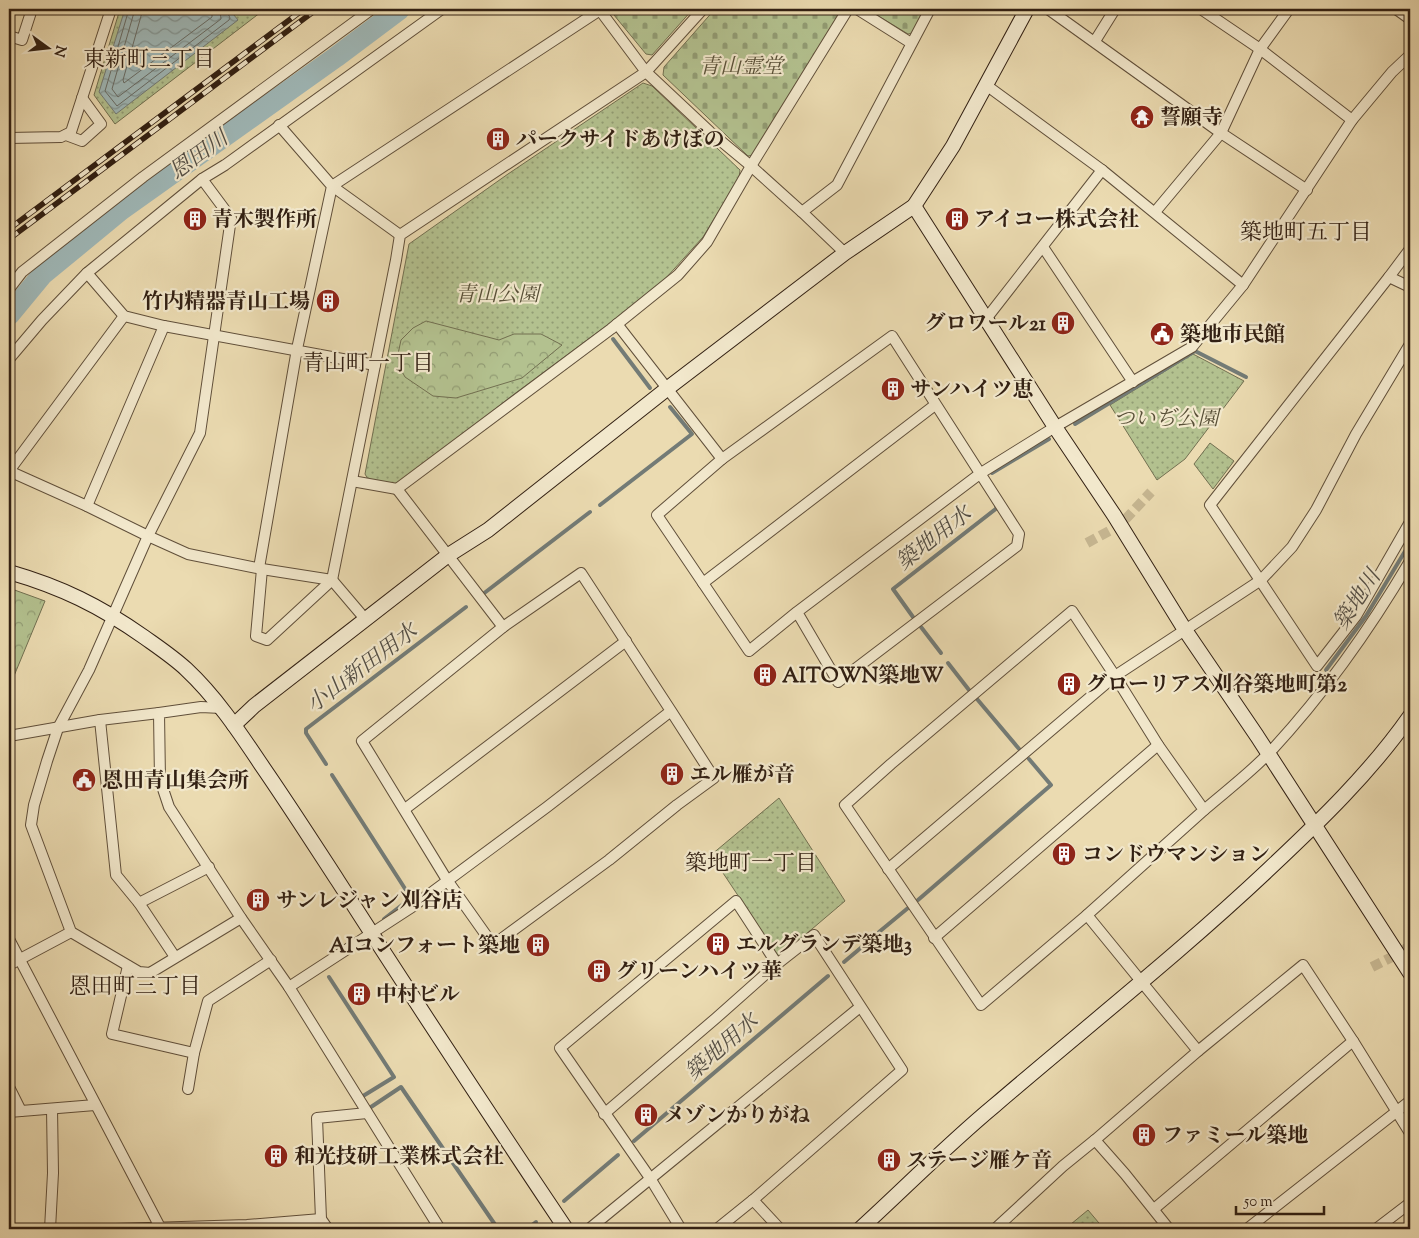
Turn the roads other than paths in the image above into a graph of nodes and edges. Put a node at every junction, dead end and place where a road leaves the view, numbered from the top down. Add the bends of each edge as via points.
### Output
1 (32, 9) edge
2 (110, 9) edge
3 (372, 9) edge
4 (442, 9) edge
5 (599, 9) edge
6 (703, 9) edge
7 (848, 9) edge
8 (857, 9) edge
9 (930, 9) edge
10 (1027, 9) edge
11 (1048, 9) edge
12 (1115, 9) edge
13 (1201, 9) edge
14 (1289, 9) edge
15 (1396, 9) edge
16 (1410, 19) edge
17 (9, 36) edge
18 (1094, 41) junction
19 (911, 43) junction
20 (1260, 49) junction
21 (1410, 54) edge
22 (646, 72) junction
23 (986, 85) junction
24 (82, 98) junction
25 (1352, 120) junction
26 (279, 125) junction
27 (1221, 133) junction
28 (66, 135) junction
29 (9, 138) edge
30 (751, 166) junction
31 (1102, 170) junction
32 (202, 179) junction
33 (332, 186) junction
34 (1306, 190) junction
35 (914, 206) junction
36 (802, 212) junction
37 (1155, 212) junction
38 (400, 235) junction
39 (1043, 247) junction
40 (1410, 249) edge
41 (845, 254) junction
42 (87, 273) junction
43 (1389, 277) junction
44 (1243, 285) junction
45 (1410, 287) edge
46 (9, 289) edge
47 (124, 316) junction
48 (986, 319) junction
49 (617, 324) junction
50 (164, 326) junction
51 (215, 334) junction
52 (1410, 344) edge
53 (297, 349) junction
54 (9, 359) edge
55 (375, 365) junction
56 (1133, 382) junction
57 (668, 388) junction
58 (935, 405) junction
59 (1055, 427) junction
60 (722, 459) junction
61 (9, 471) edge
62 (981, 473) junction
63 (352, 481) junction
64 (397, 489) junction
65 (87, 506) junction
66 (1410, 522) edge
67 (148, 536) junction
68 (448, 556) junction
69 (1410, 561) edge
70 (261, 569) junction
71 (9, 572) edge
72 (332, 580) junction
73 (1261, 580) junction
74 (703, 583) junction
75 (797, 612) junction
76 (112, 615) junction
77 (366, 620) junction
78 (502, 627) junction
79 (1185, 630) junction
80 (626, 641) junction
81 (1115, 676) junction
82 (221, 708) junction
83 (671, 711) junction
84 (159, 713) junction
85 (1410, 716) edge
86 (100, 720) junction
87 (234, 725) junction
88 (58, 728) junction
89 (9, 736) edge
90 (1158, 745) junction
91 (1268, 754) junction
92 (405, 809) junction
93 (1204, 810) junction
94 (1315, 826) junction
95 (209, 867) junction
96 (888, 869) junction
97 (447, 880) junction
98 (140, 903) junction
99 (1087, 915) junction
100 (242, 918) junction
101 (71, 932) junction
102 (371, 932) junction
103 (934, 938) junction
104 (9, 939) edge
105 (175, 957) junction
106 (20, 960) junction
107 (270, 960) junction
108 (777, 964) junction
109 (9, 965) edge
110 (128, 966) junction
111 (1410, 973) edge
112 (1142, 982) junction
113 (289, 987) junction
114 (860, 1008) junction
115 (1353, 1041) junction
116 (1198, 1051) junction
117 (194, 1053) junction
118 (9, 1087) edge
119 (188, 1089) dead end
120 (1410, 1101) edge
121 (95, 1105) junction
122 (52, 1109) junction
123 (21, 1111) junction
124 (9, 1112) edge
125 (1396, 1112) junction
126 (367, 1113) junction
127 (604, 1114) junction
128 (1410, 1133) edge
129 (1095, 1140) junction
130 (650, 1178) junction
131 (753, 1200) junction
132 (1410, 1203) edge
133 (1154, 1208) junction
134 (321, 1219) junction
135 (248, 1227) edge
136 (160, 1228) edge
137 (50, 1229) edge
138 (116, 1229) edge
139 (328, 1229) edge
140 (440, 1229) edge
141 (566, 1229) edge
142 (589, 1229) edge
143 (681, 1229) edge
144 (717, 1229) edge
145 (780, 1229) edge
146 (860, 1229) edge
147 (995, 1229) edge
148 (1169, 1229) edge
149 (1247, 1229) edge
150 (1376, 1229) edge

1 - 17 street via 22,40
2 - 24 street
3 - 46 street via 143,177 22,272
4 - 26 street
5 - 22 street
5 - 33 street
6 - 22 street
7 - 30 street
8 - 19 street
9 - 19 street
10 - 23 street
11 - 18 street
12 - 18 street
13 - 20 street
14 - 20 street
15 - 16 street
18 - 27 street
19 - 36 street via 837,185
20 - 25 street
20 - 27 street
21 - 25 street
22 - 30 street
22 - 38 street
23 - 31 street
23 - 35 street via 953,146
24 - 28 street via 71,132
24 - 28 street via 101,124 82,142
25 - 34 street
26 - 32 street
26 - 33 street
27 - 34 street
27 - 37 street
28 - 29 street
30 - 36 street
30 - 49 street via 707,242 678,275
31 - 37 street
31 - 39 street
32 - 42 street
32 - 51 street via 231,218
33 - 38 street
33 - 53 street
34 - 44 street
35 - 41 street
35 - 48 street
36 - 41 street
37 - 44 street
38 - 55 street
39 - 48 street
39 - 56 street
40 - 43 street
41 - 57 street
42 - 47 street
42 - 54 street
43 - 45 street
43 - 73 street via 1210,505
44 - 56 street via 1192,347
47 - 50 street
47 - 61 street
48 - 59 street
49 - 57 street
49 - 64 street
50 - 51 street
50 - 65 street
51 - 53 street
51 - 67 street via 200,433
52 - 73 street via 1356,434 1316,510 1292,546
53 - 55 street
53 - 70 street
55 - 63 street
56 - 59 street
57 - 60 street
57 - 68 street via 488,530
58 - 60 street via 892,336
58 - 62 street
58 - 74 street
59 - 62 street
59 - 79 street
60 - 74 street via 657,515
61 - 65 street
62 - 75 street
62 - 75 street via 1019,534 1017,546 838,682
63 - 64 street
63 - 72 street
64 - 68 street
65 - 67 street
66 - 73 street via 1356,616 1317,666
67 - 70 street via 188,554
67 - 76 street
68 - 77 street
68 - 78 street
69 - 91 street via 1387,600 1320,695
70 - 72 street
70 - 72 street via 256,636 267,640
71 - 76 street via 68,593
72 - 77 street
73 - 79 street
74 - 75 street via 749,651
76 - 82 street via 186,668
76 - 88 street via 89,670
77 - 87 street
78 - 80 street via 581,573
78 - 92 street via 362,741
79 - 81 street
79 - 91 street
80 - 83 street
80 - 92 street
81 - 90 street
81 - 96 street
81 - 96 street via 1072,611 891,764 846,805
82 - 84 street via 201,706
82 - 87 street
83 - 97 street
83 - 97 street via 714,778 609,860 492,945
84 - 86 street
84 - 95 street via 160,780 164,794 169,807
85 - 94 street via 1376,760
86 - 88 street
86 - 98 street via 116,874
87 - 102 street
88 - 89 street
88 - 101 street via 31,825
90 - 93 street
90 - 103 street
91 - 93 street
91 - 94 street
92 - 97 street
93 - 99 street
94 - 111 street
94 - 112 street
95 - 98 street
95 - 100 street
96 - 103 street
97 - 102 street via 412,907
98 - 105 street
99 - 103 street via 981,1005
99 - 112 street
100 - 105 street
100 - 107 street
101 - 106 street
101 - 110 street
102 - 113 street
102 - 141 street
104 - 106 street
105 - 110 street via 150,973
106 - 109 street
106 - 121 street
107 - 113 street
107 - 117 street via 208,1001
108 - 114 street via 814,935
108 - 127 street
108 - 127 street via 736,900 560,1048
110 - 117 street via 112,1034
112 - 116 street
112 - 146 street via 992,1107
113 - 126 street
114 - 130 street
114 - 131 street via 902,1070
115 - 116 street via 1303,965
115 - 125 street
115 - 133 street
116 - 129 street
117 - 119 street
118 - 123 street
120 - 125 street
121 - 122 street
121 - 136 street
122 - 123 street
122 - 137 street
123 - 124 street
125 - 128 street
125 - 149 street
126 - 134 street via 317,1118
126 - 140 street
127 - 130 street
129 - 133 street
129 - 147 street
130 - 142 street
130 - 143 street
131 - 144 street
131 - 145 street
132 - 150 street
133 - 148 street
134 - 135 street
134 - 139 street
135 - 136 street
136 - 138 street

